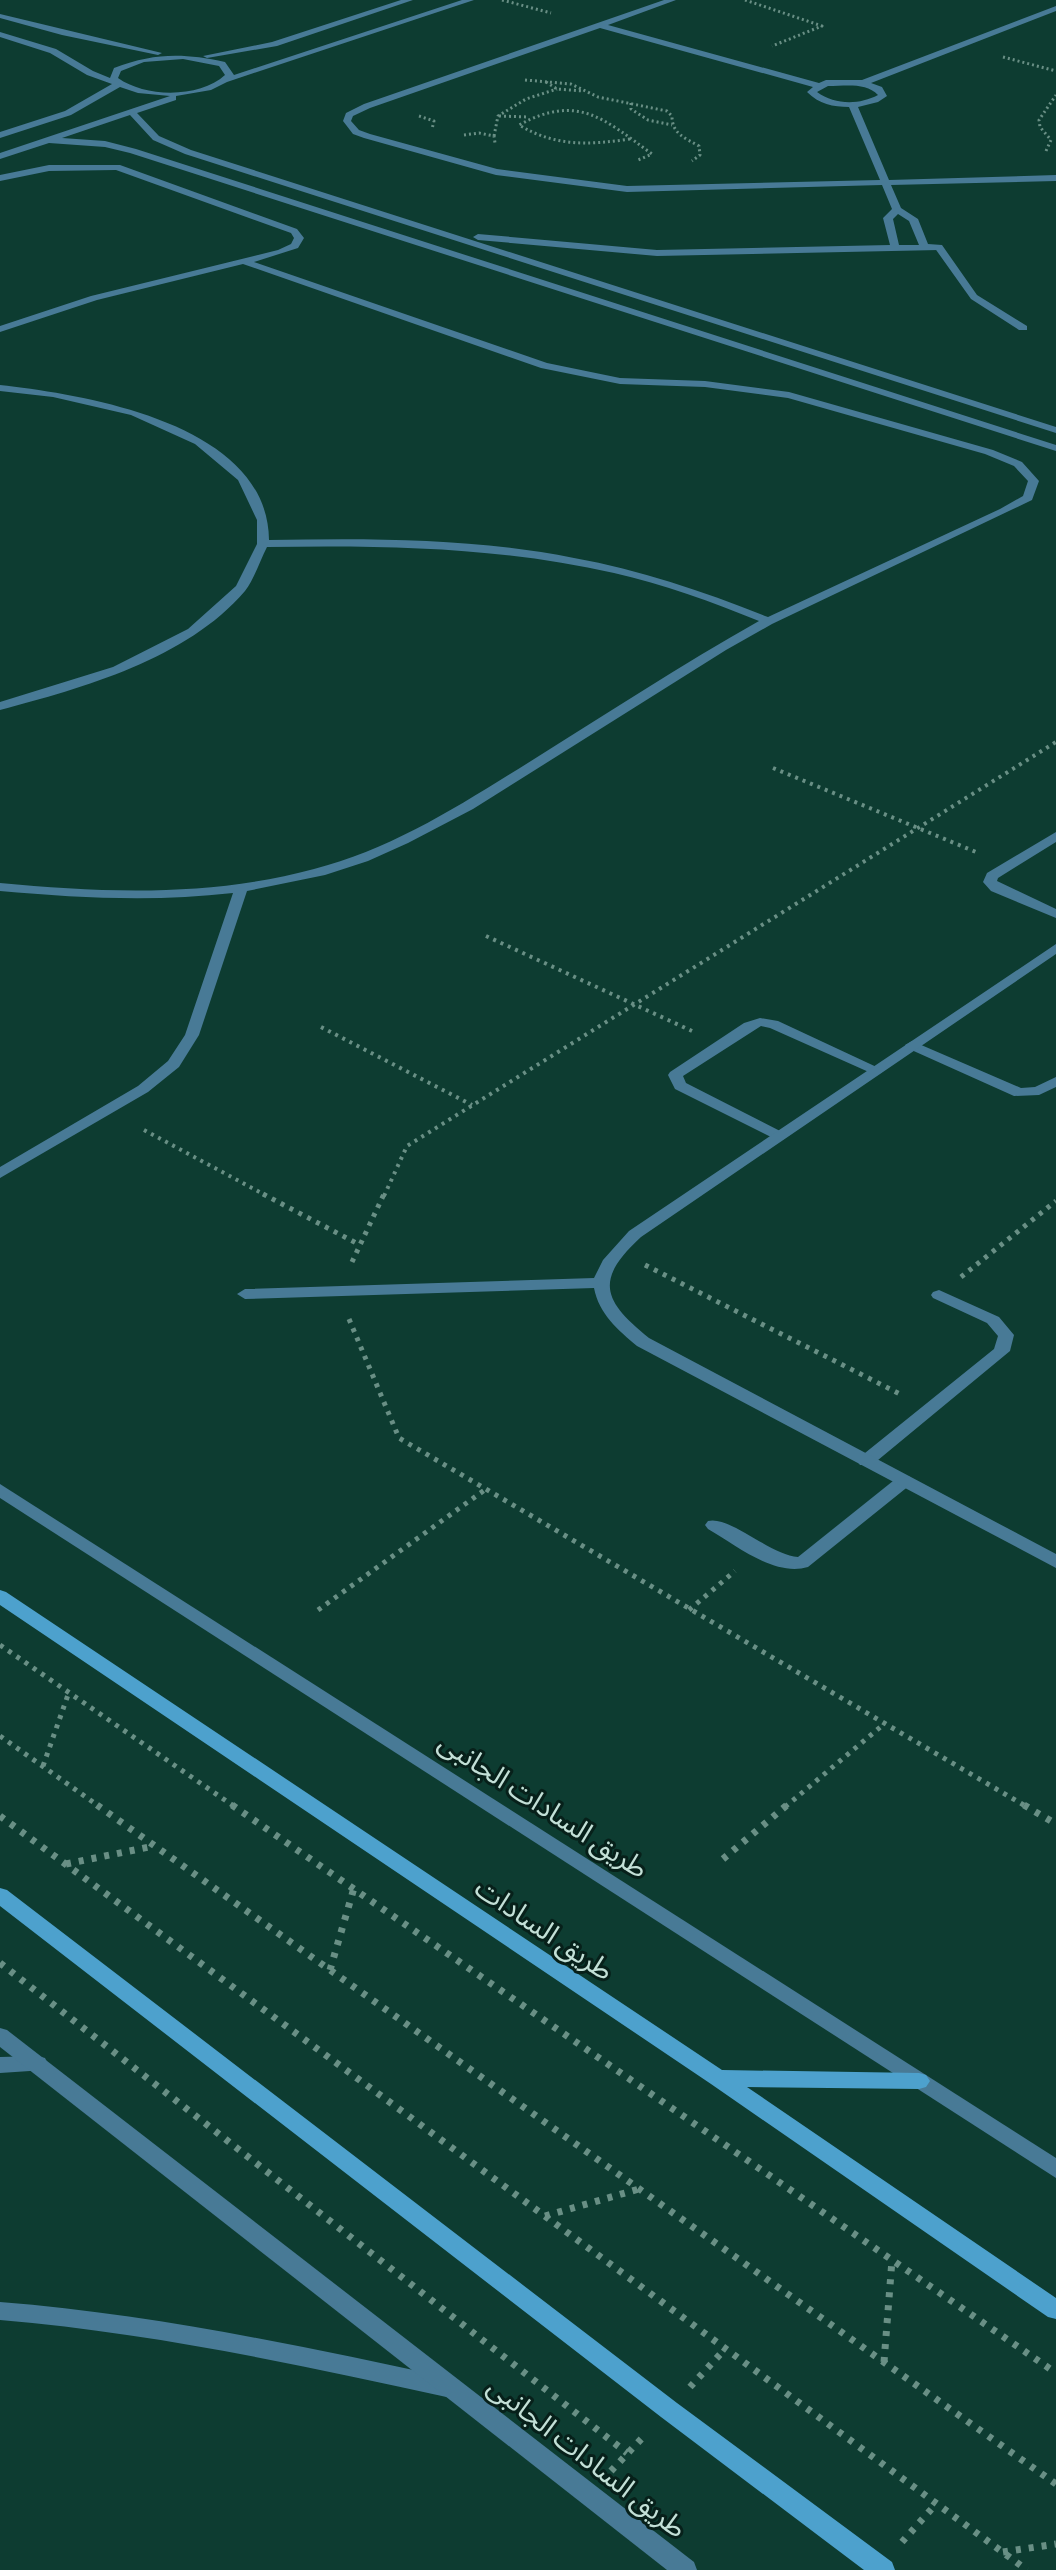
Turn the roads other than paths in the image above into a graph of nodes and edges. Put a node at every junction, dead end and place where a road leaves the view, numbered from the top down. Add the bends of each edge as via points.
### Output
1 (409, 0) edge
2 (470, 0) edge
3 (672, 0) edge
4 (1056, 8) edge
5 (0, 16) edge
6 (600, 25) junction
7 (0, 34) edge
8 (183, 57) junction
9 (195, 58) junction
10 (227, 80) junction
11 (863, 83) junction
12 (118, 84) junction
13 (819, 86) junction
14 (192, 92) junction
15 (852, 104) junction
16 (132, 112) junction
17 (0, 135) edge
18 (49, 140) junction
19 (188, 152) junction
20 (0, 156) edge
21 (163, 160) junction
22 (0, 178) edge
23 (1056, 178) edge
24 (885, 185) junction
25 (897, 210) junction
26 (441, 233) junction
27 (895, 248) junction
28 (925, 248) junction
29 (246, 262) junction
30 (1023, 328) dead end
31 (0, 329) edge
32 (0, 388) edge
33 (1056, 430) edge
34 (1056, 448) edge
35 (263, 544) junction
36 (768, 621) junction
37 (0, 706) edge
38 (1056, 836) edge
39 (0, 887) edge
40 (241, 888) junction
41 (1056, 914) edge
42 (1054, 951) edge
43 (912, 1045) junction
44 (876, 1070) junction
45 (1056, 1081) edge
46 (779, 1136) junction
47 (0, 1173) edge
48 (601, 1283) junction
49 (245, 1294) dead end
50 (939, 1295) road end
51 (866, 1461) junction
52 (904, 1481) junction
53 (0, 1490) edge
54 (714, 1525) dead end
55 (1056, 1562) edge
56 (0, 1596) edge
57 (0, 1895) edge
58 (0, 2036) edge
59 (38, 2064) junction
60 (0, 2065) edge
61 (718, 2078) junction
62 (919, 2081) junction
63 (1056, 2169) edge
64 (1056, 2310) edge
65 (0, 2311) edge
66 (453, 2389) junction
67 (881, 2569) edge
68 (685, 2570) edge

1 - 9 street via 274,44
2 - 10 street
3 - 6 street
4 - 11 street
5 - 8 street
6 - 13 street
6 - 24 street via 354,112 347,121 356,132 527,178 666,190
7 - 12 street via 53,51
8 - 9 street
8 - 12 street via 123,66 114,75
9 - 10 street via 222,64 230,75
10 - 14 street
11 - 13 street
11 - 15 street via 883,96
12 - 14 street via 141,92
12 - 17 street via 68,113
13 - 15 street via 811,92 820,100
14 - 16 street
15 - 24 street
16 - 18 street
16 - 19 street via 156,138
18 - 20 street
18 - 21 street via 105,144
19 - 21 street
19 - 26 street
21 - 34 street
22 - 29 street via 49,168 117,167 294,231 299,238 295,246
23 - 24 street
24 - 25 street
25 - 27 street via 888,218
25 - 28 street via 913,219
26 - 27 street via 629,252
26 - 33 street
27 - 28 street
28 - 30 street via 939,247 980,303
29 - 31 street via 94,298
29 - 36 street via 545,366 620,381 748,388 814,401 989,452 1018,464 1034,481 1028,498 1004,511
32 - 35 street via 134,413 199,442 243,478 263,520
35 - 36 street via 442,544 531,554 643,577
35 - 37 street via 241,588 192,632 117,670
36 - 40 street via 426,830 363,858
38 - 41 street via 992,876 992,885
39 - 40 street via 174,894
40 - 47 street via 192,1035 174,1064 143,1089
42 - 43 street
43 - 44 street
43 - 45 street via 1019,1093 1039,1091
44 - 46 street
44 - 46 street via 767,1022 754,1023 678,1072 676,1083
46 - 48 street via 616,1250 604,1265
48 - 49 street
48 - 51 street via 605,1304 619,1324 643,1342
50 - 51 street via 993,1320 1006,1335 1006,1344
51 - 52 street
52 - 54 street via 802,1563 782,1562
52 - 55 street
53 - 62 street, طريق السادات الجانبى
56 - 61 main road, طريق السادات
57 - 67 main road
58 - 59 street, طريق السادات الجانبى
59 - 60 street
59 - 66 street, طريق السادات الجانبى
61 - 62 main road
61 - 64 main road, طريق السادات
62 - 63 street, طريق السادات الجانبى
65 - 66 street via 76,2316 230,2342
66 - 68 street, طريق السادات الجانبى

